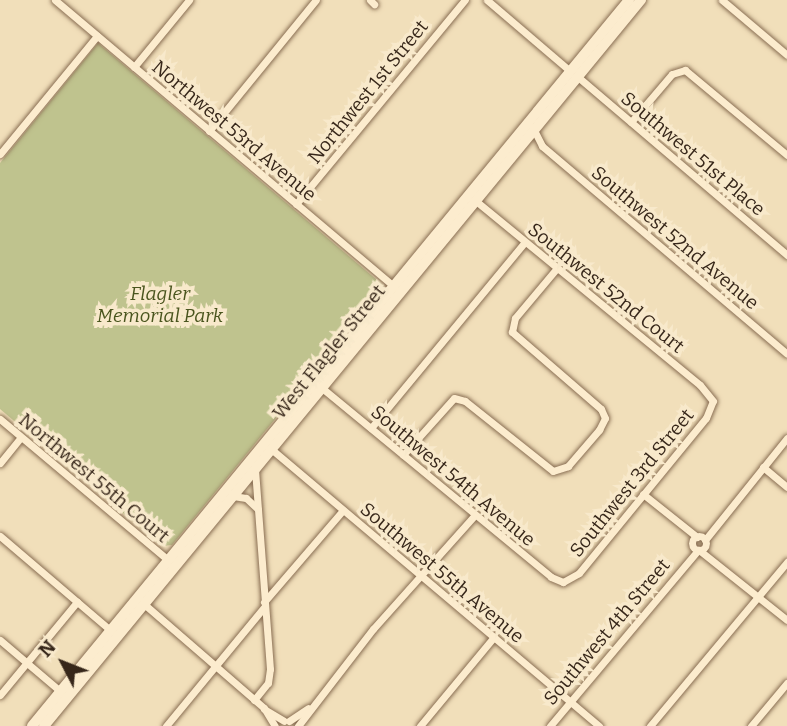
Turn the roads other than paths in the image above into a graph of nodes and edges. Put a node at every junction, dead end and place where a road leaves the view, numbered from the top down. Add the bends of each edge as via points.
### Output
1 (189, 0) edge
2 (316, 0) edge
3 (465, 0) edge
4 (487, 0) edge
5 (629, 0) edge
6 (641, 0) edge
7 (722, 0) edge
8 (59, 1) edge
9 (97, 36) junction
10 (787, 55) edge
11 (134, 67) junction
12 (574, 74) junction
13 (631, 122) junction
14 (534, 130) junction
15 (209, 131) junction
16 (525, 141) junction
17 (542, 146) junction
18 (0, 154) edge
19 (787, 155) edge
20 (486, 174) junction
21 (476, 201) junction
22 (296, 205) junction
23 (525, 242) junction
24 (787, 255) edge
25 (557, 268) junction
26 (397, 289) junction
27 (345, 353) junction
28 (787, 354) edge
29 (322, 388) junction
30 (713, 401) joint
31 (0, 419) edge
32 (370, 428) junction
33 (22, 438) junction
34 (787, 438) edge
35 (268, 446) junction
36 (256, 453) junction
37 (403, 455) junction
38 (0, 463) edge
39 (764, 467) junction
40 (254, 470) junction
41 (787, 487) edge
42 (643, 494) junction
43 (233, 496) junction
44 (258, 509) junction
45 (343, 510) junction
46 (475, 515) junction
47 (0, 536) edge
48 (700, 545) junction
49 (168, 560) junction
50 (787, 562) edge
51 (421, 576) junction
52 (568, 581) joint
53 (147, 586) junction
54 (758, 596) junction
55 (77, 602) junction
56 (144, 604) junction
57 (264, 604) junction
58 (787, 620) edge
59 (110, 630) junction
60 (494, 638) junction
61 (0, 639) edge
62 (107, 650) junction
63 (27, 663) junction
64 (215, 667) junction
65 (787, 683) edge
66 (60, 691) junction
67 (0, 695) edge
68 (254, 700) junction
69 (570, 702) junction
70 (264, 708) junction
71 (292, 723) edge
72 (32, 726) edge
73 (44, 726) edge
74 (166, 726) edge
75 (276, 726) edge
76 (421, 726) edge
77 (550, 726) edge
78 (599, 726) edge
79 (650, 726) edge
80 (751, 726) edge

1 - 11 street
2 - 15 street
3 - 22 street, Northwest 1st Street
4 - 12 street, Southwest 51st Place
5 - 12 main road, West Flagler Street
6 - 12 main road, West Flagler Street
7 - 10 street
8 - 9 street, Northwest 53rd Avenue
9 - 11 street, Northwest 53rd Avenue
9 - 18 street
11 - 15 street, Northwest 53rd Avenue
12 - 13 street, Southwest 51st Place
12 - 14 main road, West Flagler Street via 565,93
12 - 20 main road, West Flagler Street
13 - 19 street via 681,69
13 - 24 street, Southwest 51st Place
14 - 16 main road, West Flagler Street
14 - 17 street, Southwest 52nd Avenue
15 - 22 street, Northwest 53rd Avenue
16 - 17 street, Southwest 52nd Avenue
16 - 21 main road, West Flagler Street
17 - 28 street, Southwest 52nd Avenue
20 - 21 main road
20 - 26 main road, West Flagler Street
21 - 23 street, Southwest 52nd Court
21 - 26 main road, West Flagler Street
22 - 26 street, Northwest 53rd Avenue
23 - 25 street, Southwest 52nd Court
23 - 32 street
25 - 30 street, Southwest 52nd Court via 700,385
25 - 37 street via 515,318 512,330 605,415 599,430 559,471 545,468 465,401 454,398
26 - 27 main road, West Flagler Street
26 - 27 main road, West Flagler Street via 387,309
27 - 29 main road, West Flagler Street
27 - 35 main road, West Flagler Street
29 - 32 street, Southwest 54th Avenue
29 - 35 main road, West Flagler Street
30 - 42 street, Southwest 3rd Street via 706,418
31 - 33 street, Northwest 55th Court
32 - 37 street, Southwest 54th Avenue
33 - 38 street
33 - 49 street, Northwest 55th Court
34 - 39 street, Southwest 4th Street
35 - 36 main road, West Flagler Street
35 - 40 main road, West Flagler Street
35 - 45 street, Southwest 55th Avenue
36 - 40 main road
36 - 49 main road, West Flagler Street
37 - 46 street, Southwest 54th Avenue
39 - 41 street
39 - 48 street, Southwest 4th Street
40 - 43 main road, West Flagler Street
40 - 44 street
42 - 48 street
42 - 52 street, Southwest 3rd Street
43 - 44 street via 246,498
43 - 56 main road, West Flagler Street
44 - 57 street
45 - 51 street, Southwest 55th Avenue
45 - 57 street
46 - 51 street
46 - 52 street, Southwest 54th Avenue via 551,577
47 - 55 street
48 - 54 street
48 - 69 street, Southwest 4th Street
49 - 53 main road, West Flagler Street
50 - 54 street
51 - 60 street, Southwest 55th Avenue
51 - 71 street
53 - 56 main road
53 - 59 main road, West Flagler Street
54 - 58 street
54 - 79 street
55 - 59 street
55 - 63 street
56 - 62 main road, West Flagler Street
56 - 64 street
57 - 64 street
57 - 68 street via 270,675
59 - 62 main road
59 - 66 main road, West Flagler Street
60 - 69 street, Southwest 55th Avenue
60 - 76 street
61 - 63 street
62 - 73 main road, West Flagler Street
63 - 66 street
63 - 67 street
64 - 68 street
64 - 74 street
65 - 80 street
66 - 72 main road, West Flagler Street
68 - 70 street
69 - 77 street, Southwest 4th Street
69 - 78 street, Southwest 55th Avenue
70 - 71 street
70 - 75 street
71 - 75 street

